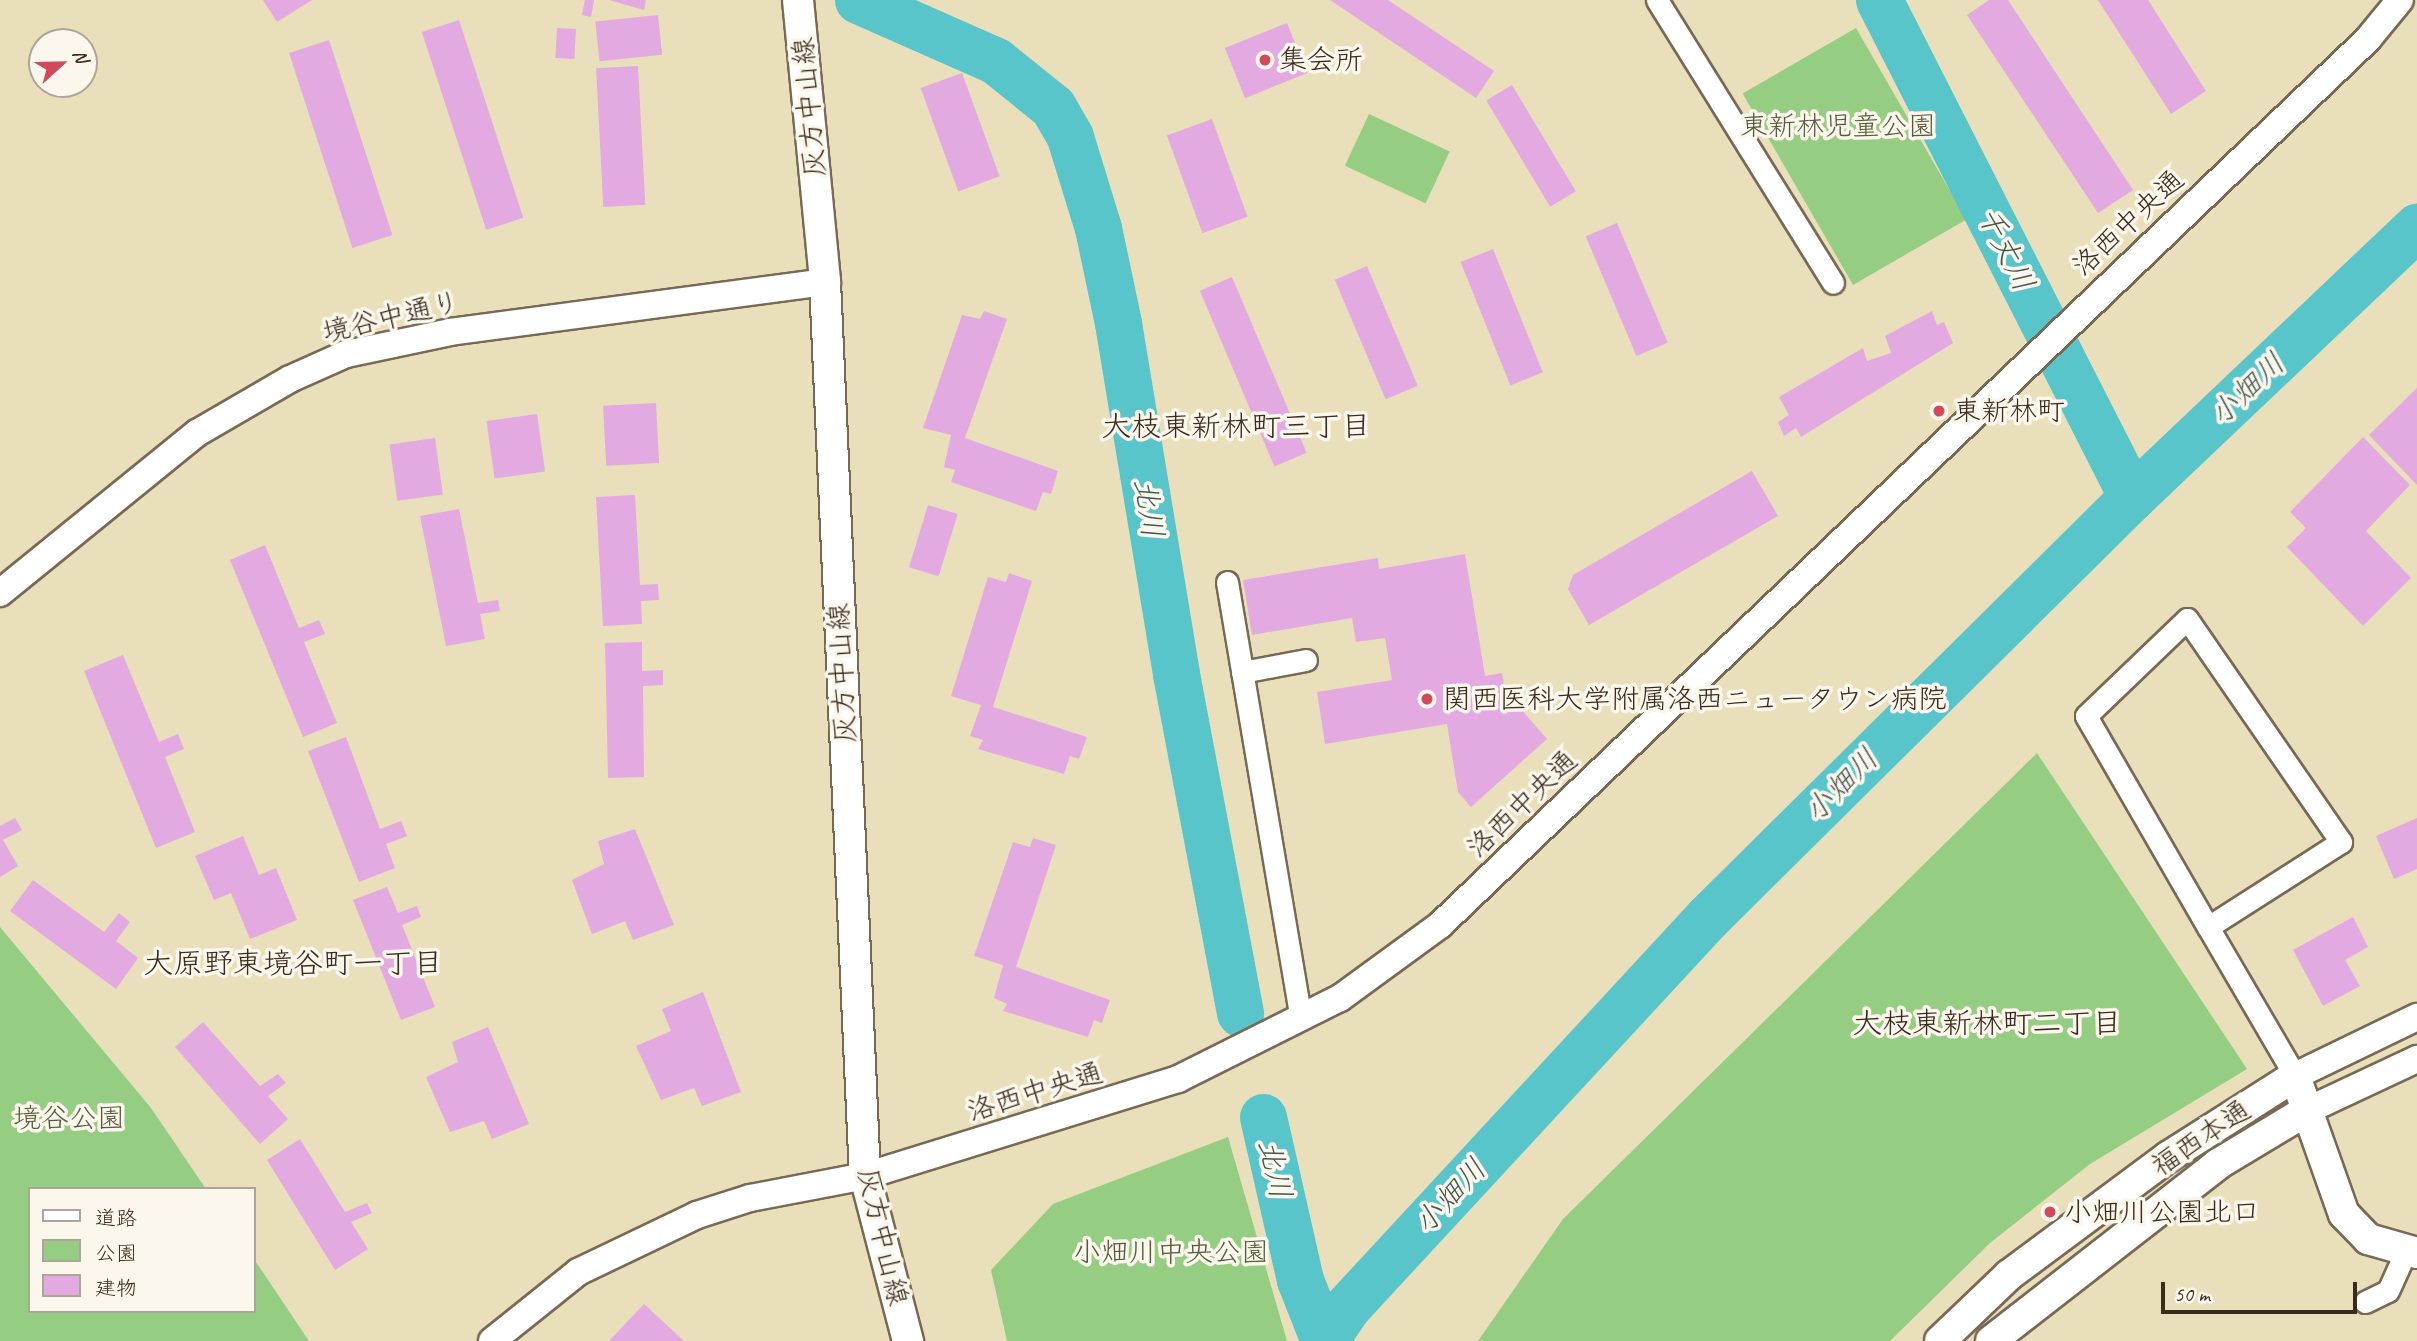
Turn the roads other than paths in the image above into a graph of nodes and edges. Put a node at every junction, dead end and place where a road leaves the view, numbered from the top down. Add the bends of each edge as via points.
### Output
1 (798, 0) edge
2 (1657, 0) edge
3 (2400, 0) edge
4 (825, 282) junction
5 (1833, 283) dead end
6 (1227, 582) dead end
7 (0, 593) edge
8 (1306, 660) dead end
9 (1242, 672) junction
10 (2208, 927) junction
11 (1301, 1017) junction
12 (2417, 1017) edge
13 (2417, 1059) edge
14 (2295, 1076) junction
15 (2306, 1111) junction
16 (865, 1176) junction
17 (2412, 1252) edge
18 (2365, 1302) dead end
19 (492, 1341) edge
20 (908, 1341) edge
21 (1940, 1341) edge
22 (1990, 1341) edge

1 - 4 main road, 灰方中山線
2 - 5 street
3 - 11 street, 洛西中央通 via 2368,40 1440,925 1340,998
4 - 7 street, 境谷中通り via 450,332 346,354 290,379 197,433
4 - 16 main road, 灰方中山線
6 - 9 street
8 - 9 street
9 - 11 street
10 - 10 street via 2341,842 2187,619 2086,716
10 - 14 street
11 - 16 street, 洛西中央通 via 1178,1079
12 - 14 street, 福西本通
13 - 15 street, 福西本通
14 - 15 main road
14 - 21 main road, 福西本通 via 2168,1157 2009,1275
15 - 17 main road via 2344,1214 2368,1239
15 - 22 main road, 福西本通 via 2218,1164
16 - 19 street, 洛西中央通 via 750,1198 652,1235 578,1272
16 - 20 main road, 灰方中山線
17 - 18 street via 2388,1291

